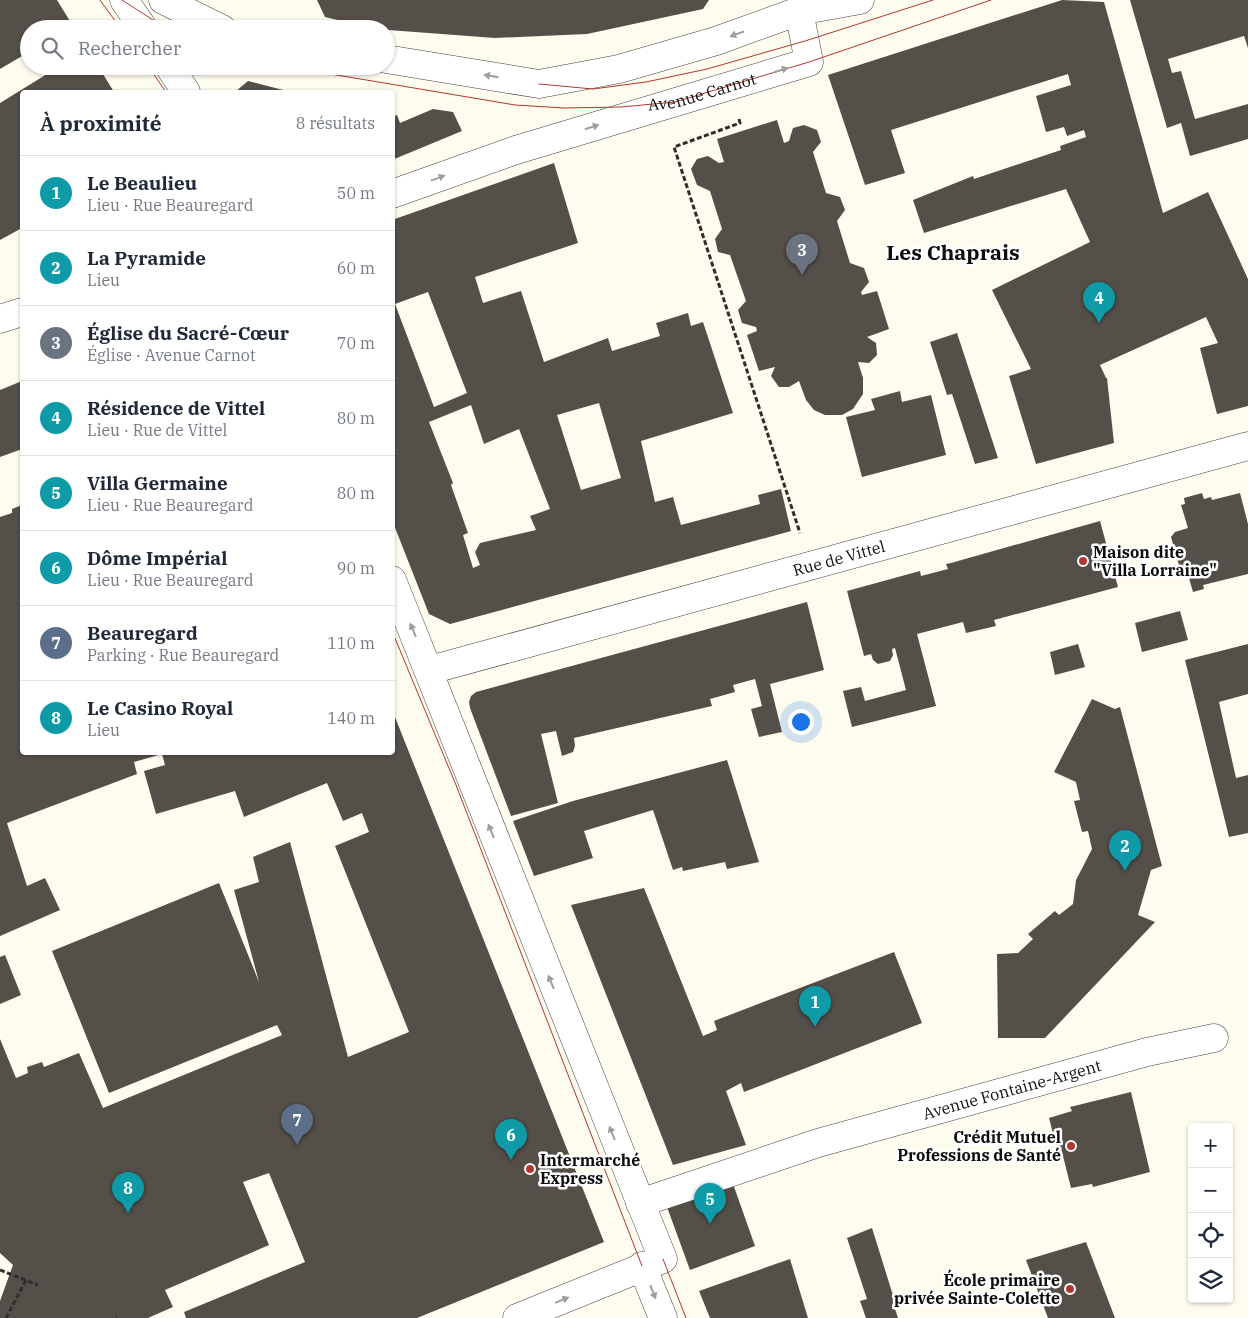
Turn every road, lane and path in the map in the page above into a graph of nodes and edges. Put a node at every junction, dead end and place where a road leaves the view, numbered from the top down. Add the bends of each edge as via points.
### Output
1 (124, 0) edge
2 (163, 0) edge
3 (860, 0) edge
4 (794, 6) edge
5 (138, 20) edge
6 (204, 20) edge
7 (395, 60) edge
8 (175, 75) edge
9 (185, 90) edge
10 (740, 123) dead end
11 (395, 193) edge
12 (20, 313) edge
13 (0, 320) edge
14 (1248, 446) edge
15 (799, 529) dead end
16 (395, 587) edge
17 (430, 670) junction
18 (1214, 1038) dead end
19 (640, 1203) junction
20 (652, 1263) junction
21 (0, 1270) edge
22 (26, 1280) junction
23 (38, 1285) dead end
24 (6, 1318) edge
25 (517, 1318) edge
26 (663, 1318) edge

1 - 5 street
2 - 6 street
3 - 4 street
4 -> 7 street via 716,41 619,69 540,84
11 -> 4 street, Avenue Carnot via 545,141 809,62
8 - 9 street
10 - 15 path via 674,147
12 - 13 street
14 - 17 street, Rue de Vittel
17 -> 16 street
19 -> 17 street via 470,779
18 - 19 street, Avenue Fontaine-Argent via 1147,1052 818,1143
19 - 20 street
25 -> 20 street
20 -> 26 street
21 - 22 path
22 - 23 path
22 - 24 path

